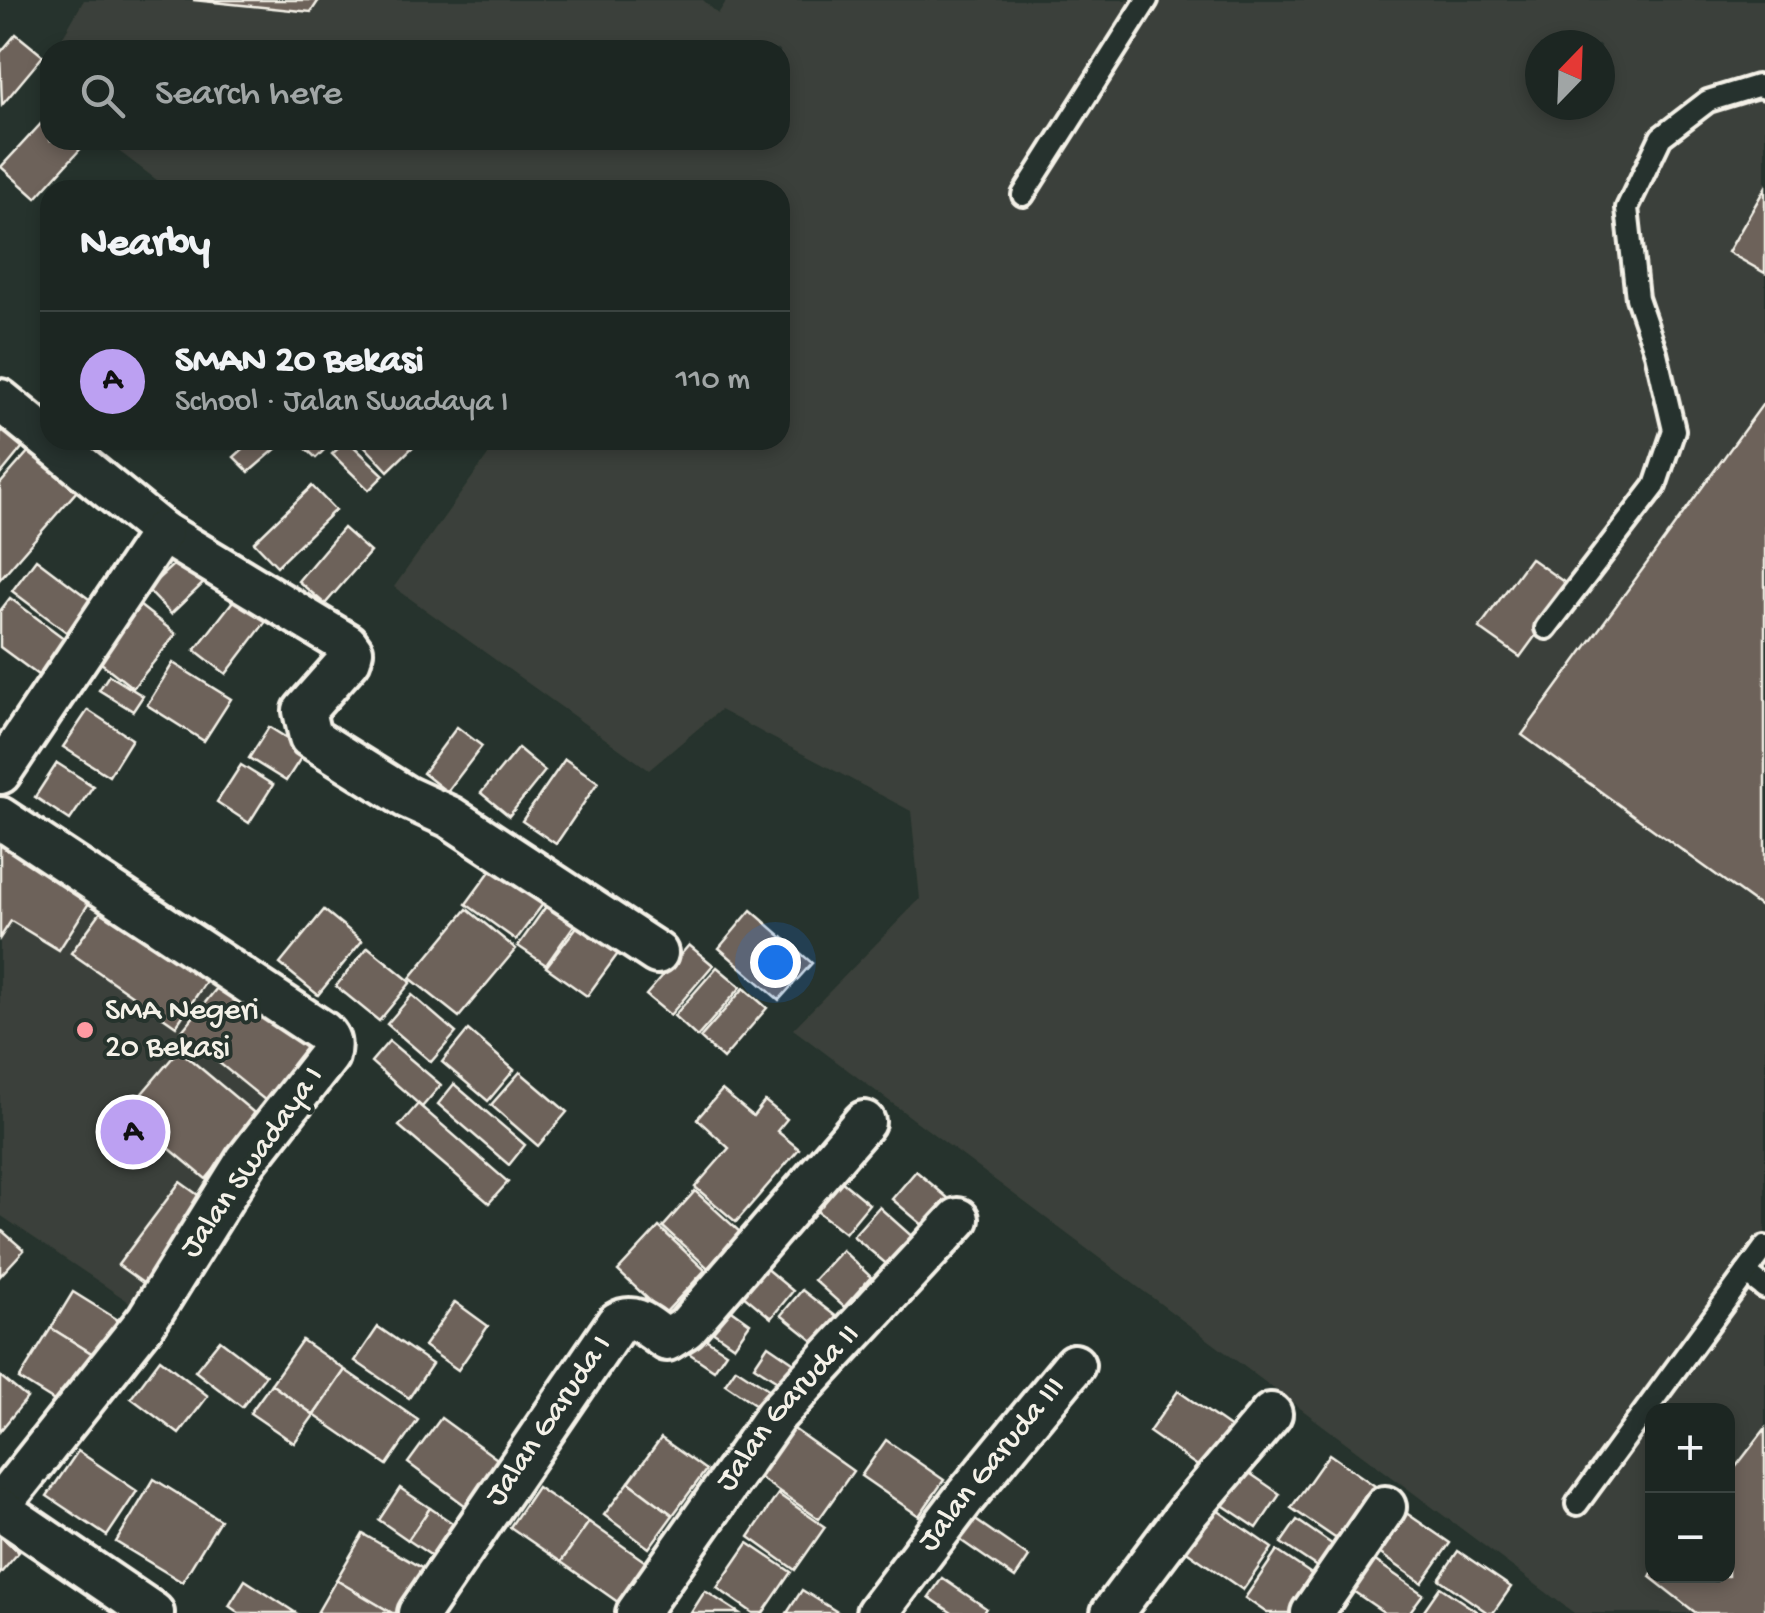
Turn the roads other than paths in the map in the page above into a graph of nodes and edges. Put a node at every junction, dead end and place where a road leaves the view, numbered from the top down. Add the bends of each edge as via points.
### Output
1 (1146, 0) edge
2 (1765, 88) edge
3 (1023, 195) dead end
4 (0, 400) edge
5 (40, 433) edge
6 (61, 450) edge
7 (162, 532) junction
8 (1546, 628) dead end
9 (0, 773) edge
10 (0, 818) edge
11 (657, 953) dead end
12 (864, 1122) dead end
13 (958, 1218) dead end
14 (1765, 1247) edge
15 (1746, 1273) junction
16 (1765, 1288) edge
17 (1074, 1364) dead end
18 (1271, 1414) dead end
19 (1576, 1504) dead end
20 (0, 1507) edge
21 (1385, 1507) dead end
22 (153, 1613) edge
23 (419, 1613) edge
24 (636, 1613) edge
25 (877, 1613) edge
26 (1112, 1613) edge
27 (1312, 1613) edge

1 - 3 lane
2 - 8 lane via 1708,101 1661,137 1627,208 1637,298 1674,430 1654,486
4 - 5 street
6 - 7 street
7 - 9 street
7 - 11 street via 347,644 350,659 304,710 310,738 450,817
10 - 20 street, Jalan Swadaya I via 324,1032 330,1047 246,1161 148,1320
12 - 23 street, Jalan Garuda I via 674,1338 667,1340 636,1318 618,1323
13 - 24 street, Jalan Garuda II via 776,1416
14 - 15 lane
15 - 16 lane
15 - 19 lane
17 - 25 street, Jalan Garuda III
18 - 26 street
20 - 22 street
21 - 27 street

